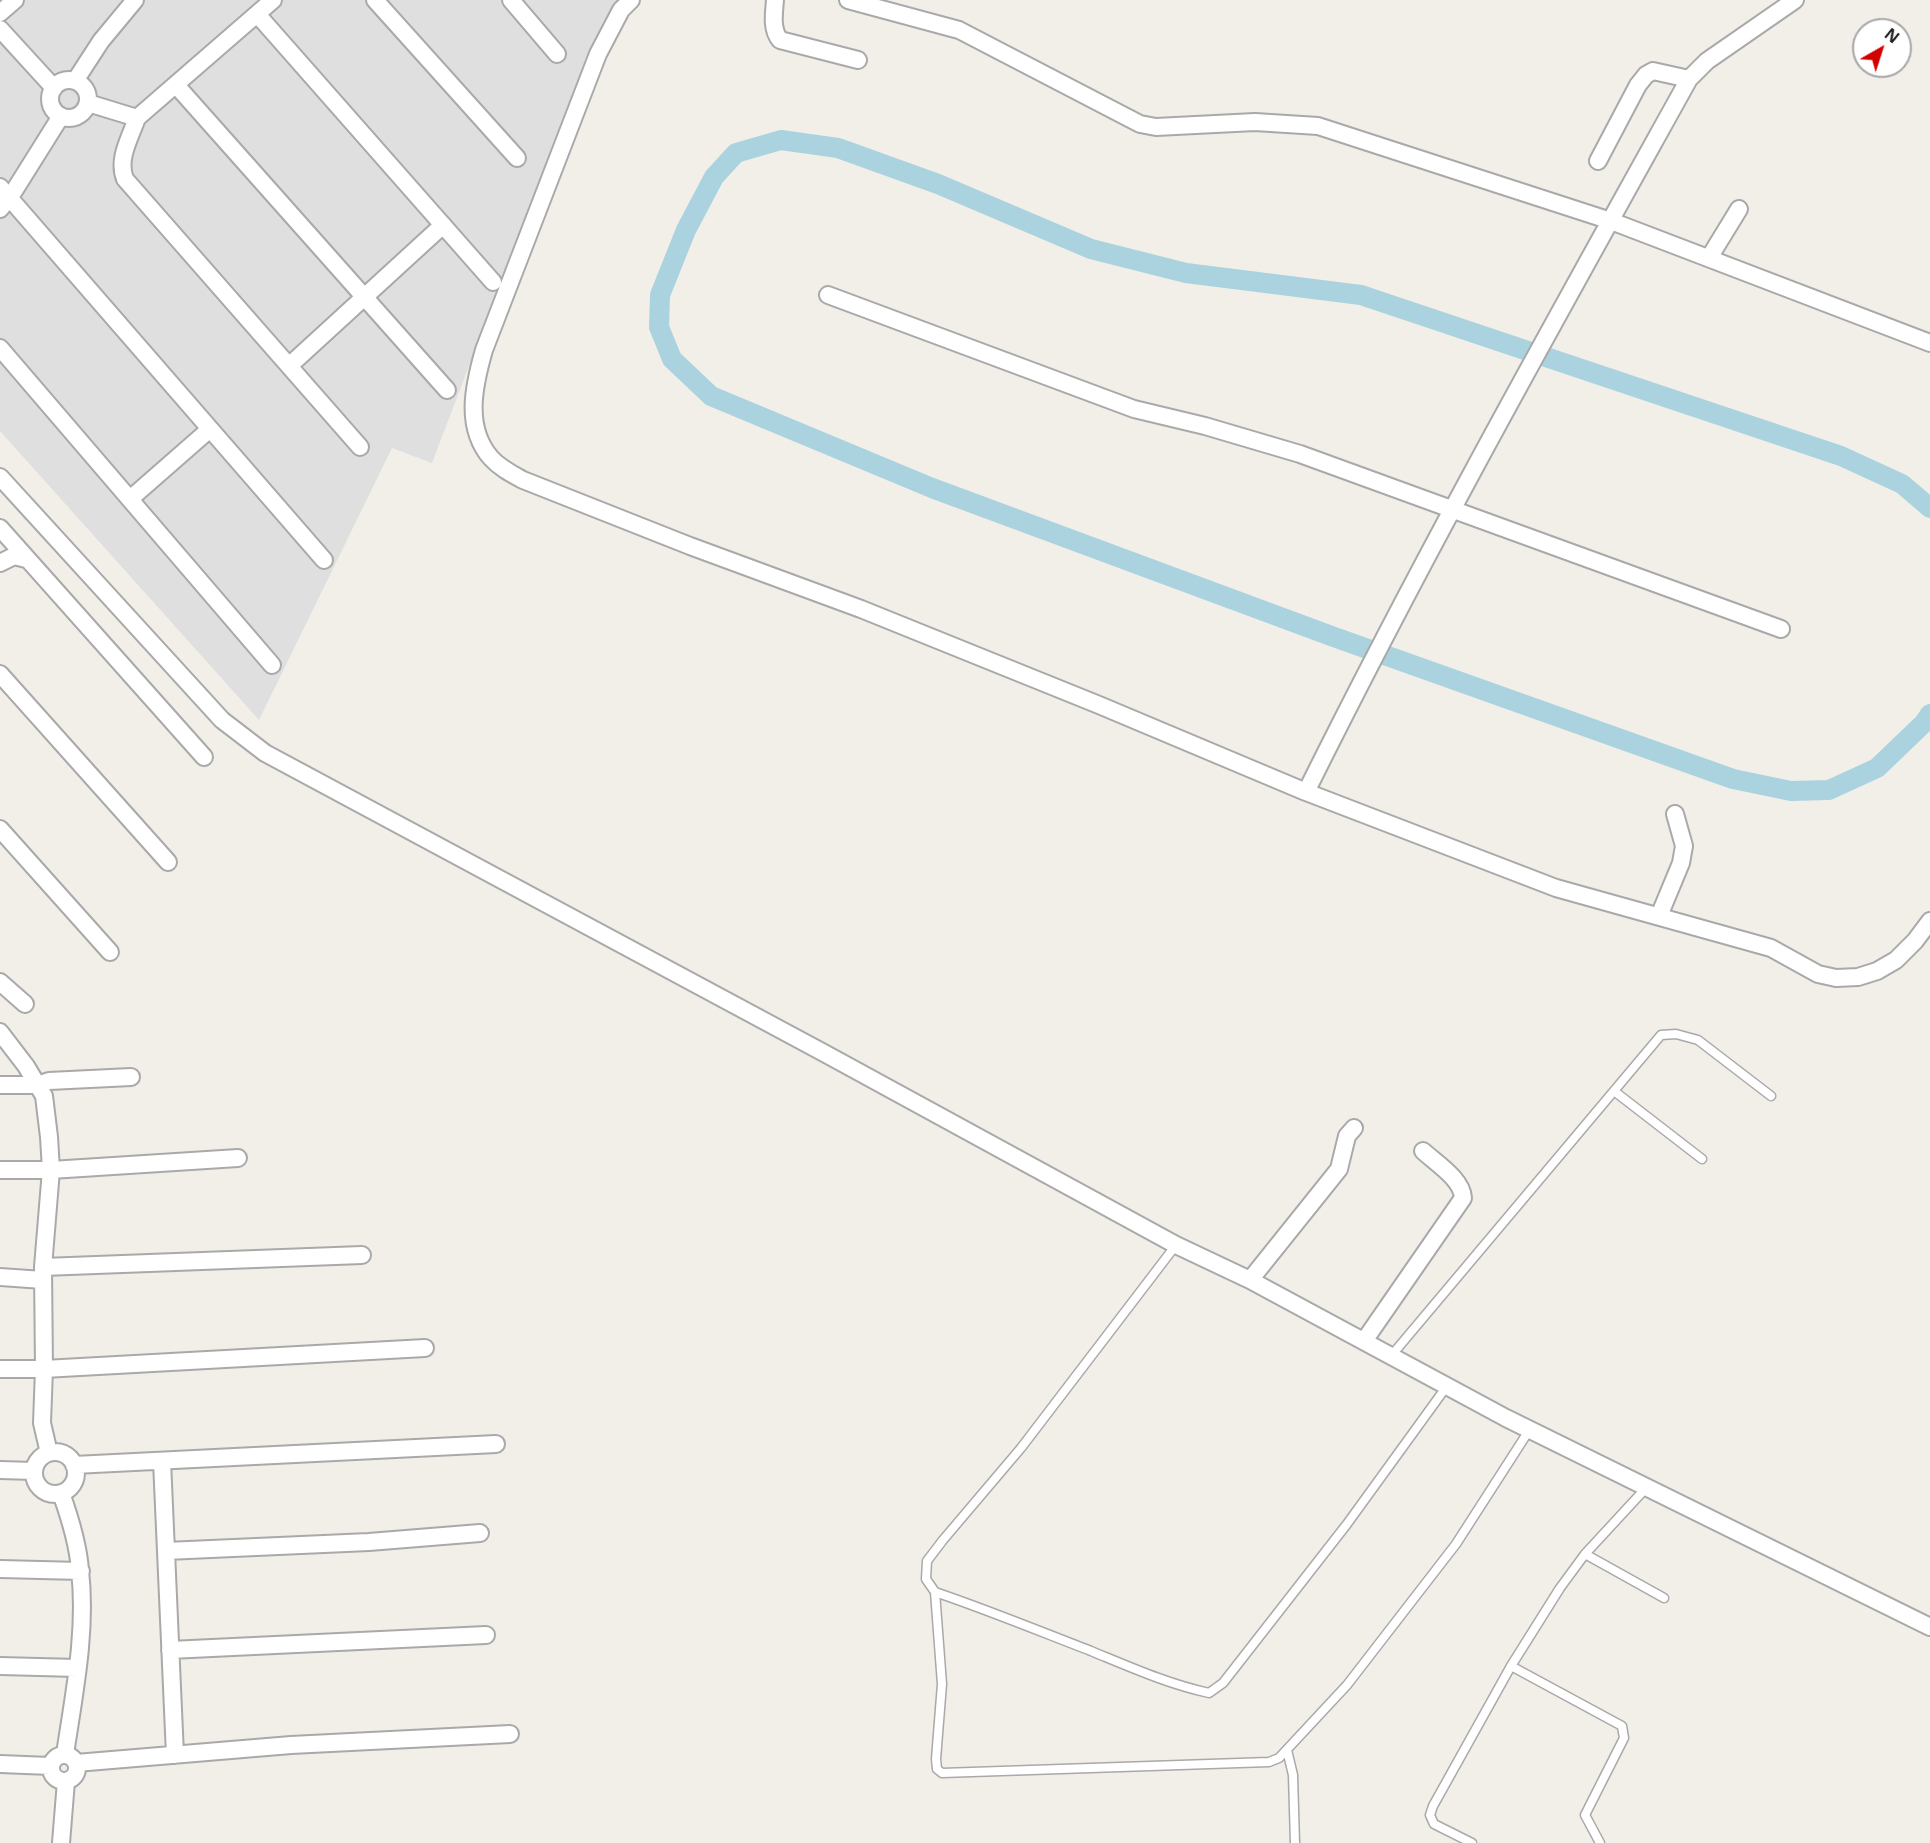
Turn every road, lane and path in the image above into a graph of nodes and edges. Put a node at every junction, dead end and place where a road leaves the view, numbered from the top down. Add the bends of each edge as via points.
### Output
1 (15, 0) edge
2 (135, 0) edge
3 (273, 0) edge
4 (375, 0) edge
5 (511, 0) edge
6 (631, 0) edge
7 (775, 0) edge
8 (848, 0) edge
9 (1795, 0) edge
10 (880, 4) edge
11 (0, 14) edge
12 (257, 14) junction
13 (0, 29) edge
14 (556, 54) dead end
15 (858, 60) dead end
16 (1689, 80) junction
17 (75, 81) junction
18 (176, 85) junction
19 (54, 88) junction
20 (88, 103) junction
21 (61, 116) junction
22 (137, 118) junction
23 (517, 158) dead end
24 (1598, 161) dead end
25 (3, 197) edge
26 (1739, 209) dead end
27 (1611, 220) junction
28 (443, 225) junction
29 (1709, 258) junction
30 (493, 282) dead end
31 (828, 295) dead end
32 (364, 297) junction
33 (1930, 343) edge
34 (0, 348) edge
35 (289, 366) junction
36 (447, 390) dead end
37 (210, 429) junction
38 (360, 447) dead end
39 (0, 477) edge
40 (130, 499) junction
41 (1453, 509) junction
42 (0, 528) edge
43 (26, 560) junction
44 (324, 560) dead end
45 (0, 563) edge
46 (1781, 629) dead end
47 (272, 664) dead end
48 (0, 674) edge
49 (204, 758) dead end
50 (1306, 792) junction
51 (1675, 814) dead end
52 (0, 829) edge
53 (168, 862) dead end
54 (1659, 916) junction
55 (1930, 921) edge
56 (110, 952) dead end
57 (0, 982) edge
58 (25, 1004) dead end
59 (0, 1032) edge
60 (131, 1077) dead end
61 (0, 1085) edge
62 (37, 1085) junction
63 (1614, 1091) junction
64 (1771, 1096) dead end
65 (1354, 1128) dead end
66 (1423, 1151) dead end
67 (237, 1158) dead end
68 (1702, 1159) dead end
69 (0, 1170) edge
70 (51, 1170) junction
71 (1176, 1245) junction
72 (362, 1255) dead end
73 (43, 1274) junction
74 (0, 1277) edge
75 (1250, 1281) junction
76 (1364, 1341) junction
77 (425, 1348) dead end
78 (1391, 1356) junction
79 (0, 1368) edge
80 (44, 1369) junction
81 (1448, 1386) junction
82 (1530, 1429) junction
83 (496, 1444) dead end
84 (49, 1453) junction
85 (162, 1461) junction
86 (74, 1465) junction
87 (0, 1470) edge
88 (34, 1471) junction
89 (1646, 1488) junction
90 (61, 1494) junction
91 (480, 1533) dead end
92 (166, 1551) junction
93 (1585, 1554) junction
94 (0, 1569) edge
95 (81, 1571) junction
96 (935, 1592) junction
97 (1664, 1599) dead end
98 (1930, 1627) edge
99 (486, 1635) dead end
100 (170, 1650) junction
101 (0, 1666) edge
102 (1511, 1666) junction
103 (77, 1668) junction
104 (510, 1734) dead end
105 (1287, 1750) junction
106 (175, 1755) junction
107 (71, 1759) junction
108 (0, 1764) edge
109 (50, 1766) junction
110 (66, 1781) junction
111 (61, 1843) edge
112 (1295, 1843) edge
113 (1472, 1843) edge
114 (1600, 1843) edge

1 - 11 street
2 - 17 street
3 - 12 street
4 - 23 street
5 - 14 street
6 - 50 street via 621,10 598,54 477,372 475,426 491,458 523,480 861,609
7 - 15 street via 774,27 780,40
8 - 10 street
9 - 16 street via 1707,61
10 - 27 street via 959,30 1140,124 1156,127 1255,122 1318,126
12 - 18 street
12 - 28 street
13 - 19 street
16 - 24 street via 1653,71 1646,75
16 - 27 street
17 - 19 street via 64,81
17 - 20 street via 87,93
18 - 22 street
18 - 32 street
19 - 21 street via 50,103
20 - 21 street via 80,114
20 - 22 street
21 - 25 street
22 - 35 street via 122,161 125,179
25 - 37 street
26 - 29 street
27 - 29 street
27 - 41 street
28 - 30 street
28 - 32 street
29 - 33 street
31 - 41 street via 1134,410 1300,454
32 - 35 street
32 - 36 street
34 - 40 street
35 - 38 street
37 - 40 street
37 - 44 street
39 - 71 street via 222,720 265,753
40 - 47 street
41 - 46 street
41 - 50 street
42 - 43 street
43 - 45 street via 14,556
43 - 49 street
48 - 53 street
50 - 54 street via 1556,888
51 - 54 street via 1684,846
52 - 56 street
54 - 55 street via 1771,948 1818,974 1836,978 1858,977 1896,960
57 - 58 street
59 - 62 street
60 - 62 street
61 - 62 street
62 - 70 street via 44,1096
63 - 64 lane via 1661,1035 1676,1034 1698,1040
63 - 68 lane
63 - 78 lane
65 - 75 street via 1347,1136 1339,1169
66 - 76 street via 1452,1178 1463,1191 1463,1198
67 - 70 street
69 - 70 street
70 - 73 street
71 - 75 street
71 - 96 lane via 1021,1448 927,1561 926,1579
72 - 73 street
73 - 74 street
73 - 80 street
75 - 76 street
76 - 78 street
77 - 80 street
78 - 81 street
79 - 80 street
80 - 84 street via 42,1423
81 - 82 street
81 - 96 lane via 1340,1534 1222,1683 1209,1693 1158,1678
82 - 89 street
82 - 105 lane via 1456,1544 1347,1685
83 - 85 street
84 - 86 street via 63,1454
84 - 88 street
85 - 86 street
85 - 92 street
86 - 90 street via 75,1480
87 - 88 street
88 - 90 street via 44,1492
89 - 93 lane
89 - 98 street
90 - 95 street
91 - 92 street
92 - 100 street
93 - 97 lane
93 - 102 lane
94 - 95 street
95 - 103 street
96 - 105 lane via 942,1684 936,1759 937,1769 942,1773 1269,1762
99 - 100 street
100 - 106 street
101 - 103 street
102 - 113 lane via 1430,1815 1434,1824
102 - 114 lane via 1622,1726 1624,1738 1585,1815
103 - 107 street
104 - 106 street
105 - 112 lane via 1293,1774
106 - 107 street
107 - 109 street via 54,1758
107 - 110 street via 76,1772
108 - 109 street
109 - 110 street via 57,1779
110 - 111 street

